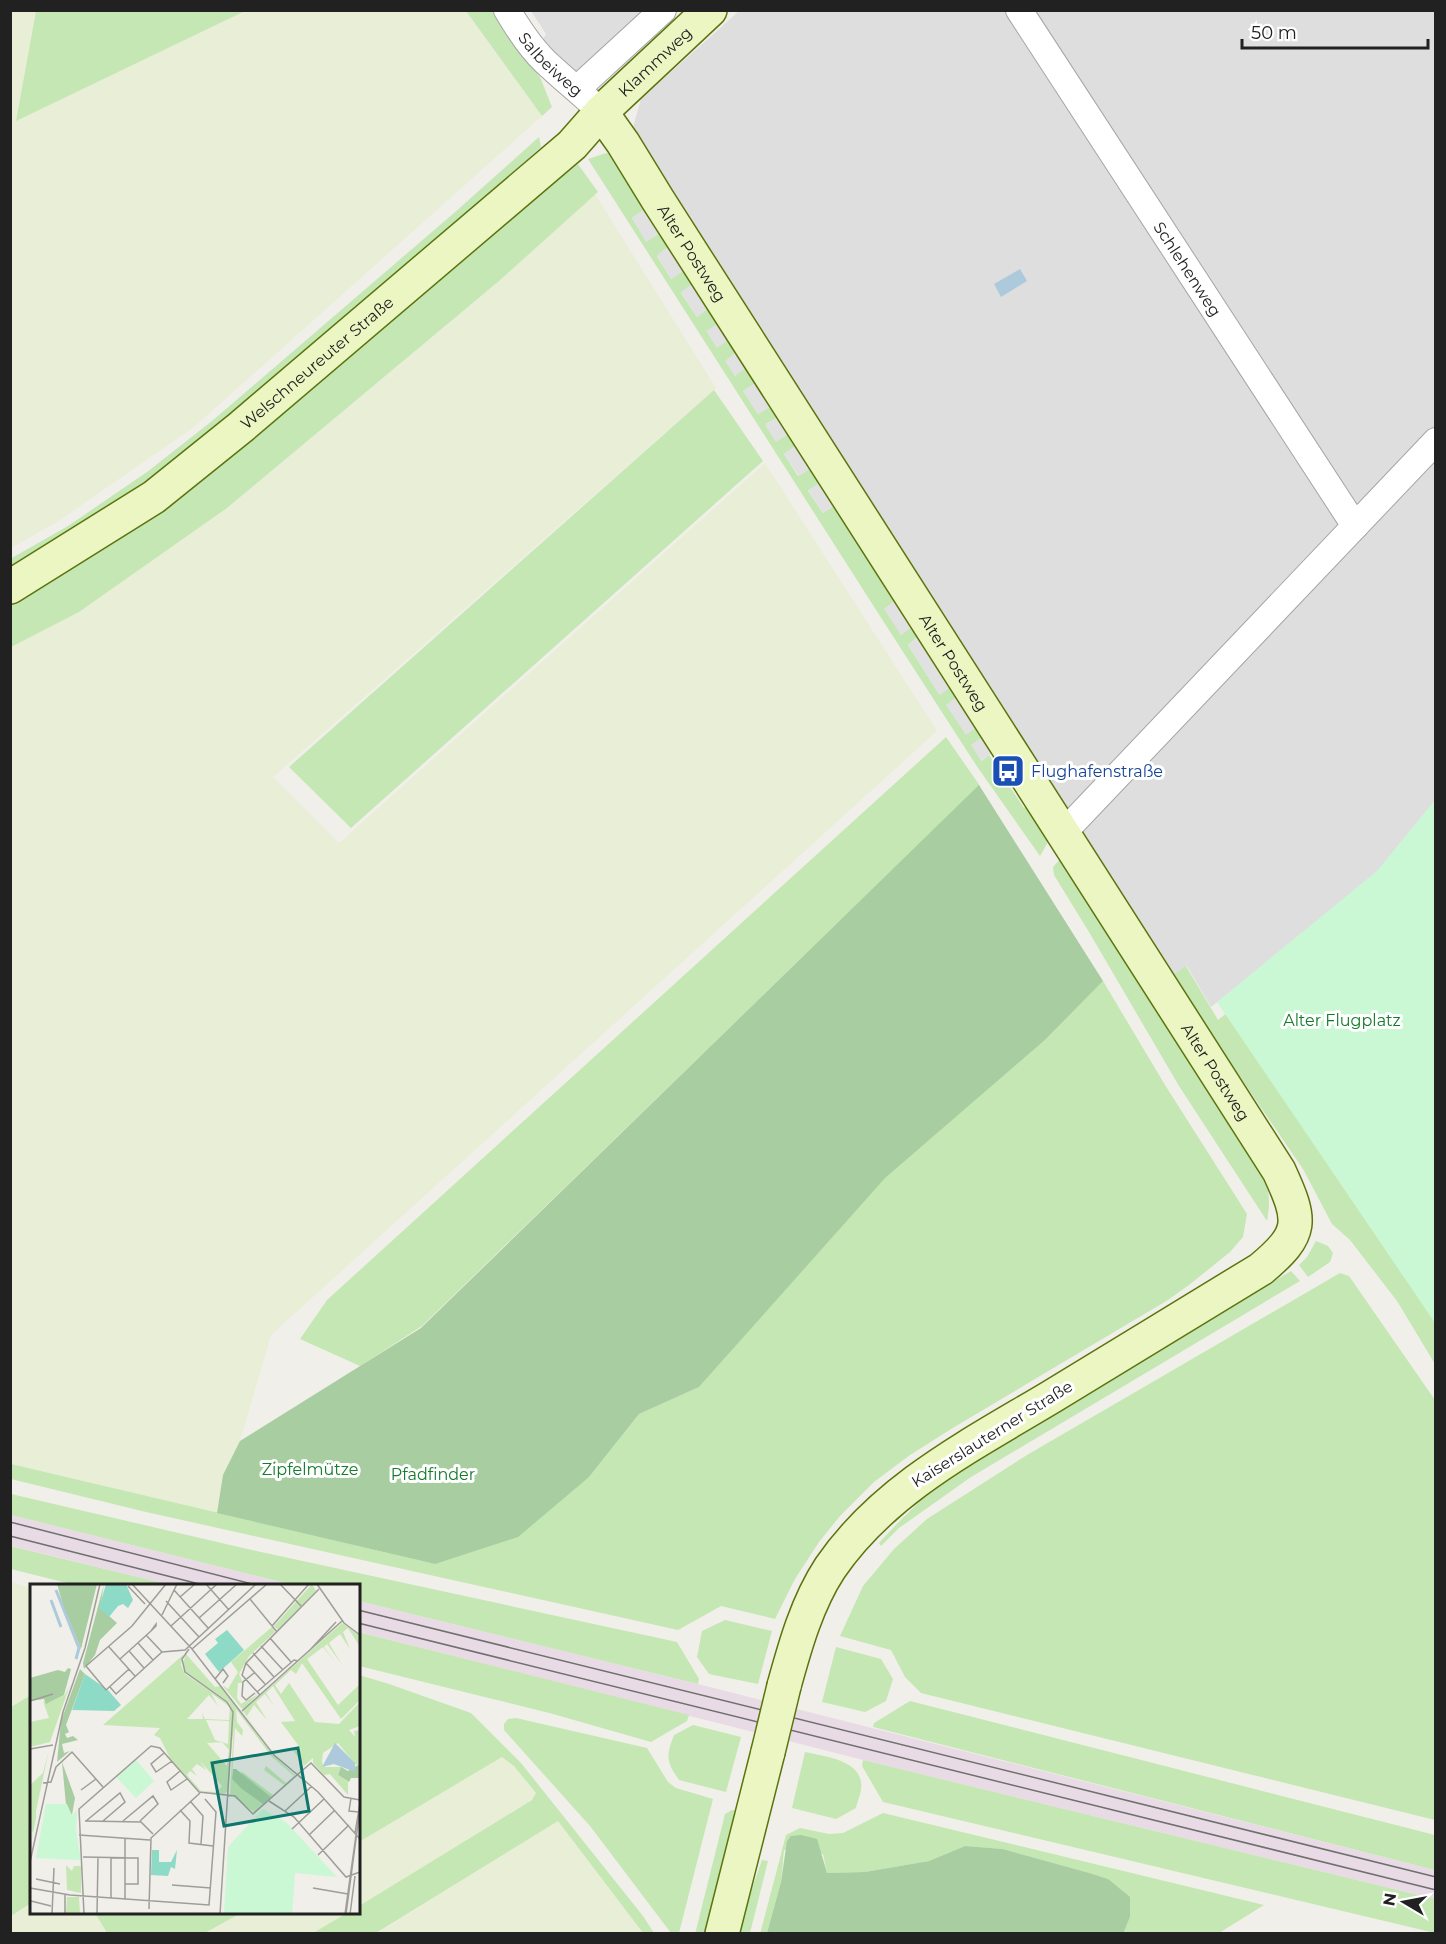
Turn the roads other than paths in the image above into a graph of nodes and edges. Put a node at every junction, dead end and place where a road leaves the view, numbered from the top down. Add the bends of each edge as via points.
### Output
1 (507, 10) edge
2 (663, 10) edge
3 (710, 10) edge
4 (1019, 10) edge
5 (577, 89) junction
6 (601, 112) junction
7 (1436, 441) edge
8 (1355, 526) junction
9 (10, 587) edge
10 (1062, 833) junction
11 (1295, 1220) joint
12 (722, 1934) edge

1 - 5 street, Salbeiweg via 549,66
2 - 5 street, Klammweg
3 - 6 main road, Klammweg
4 - 8 street, Schlehenweg
5 - 6 street, Salbeiweg
6 - 9 main road, Welschneureuter Straße via 572,145 241,428 154,497
6 - 10 main road, Alter Postweg
7 - 8 street
8 - 10 street
10 - 11 main road, Alter Postweg via 1279,1171 1291,1198
11 - 12 main road, Kaiserslauterner Straße, bridge via 1287,1245 1261,1269 944,1462 862,1528 830,1569 803,1624

